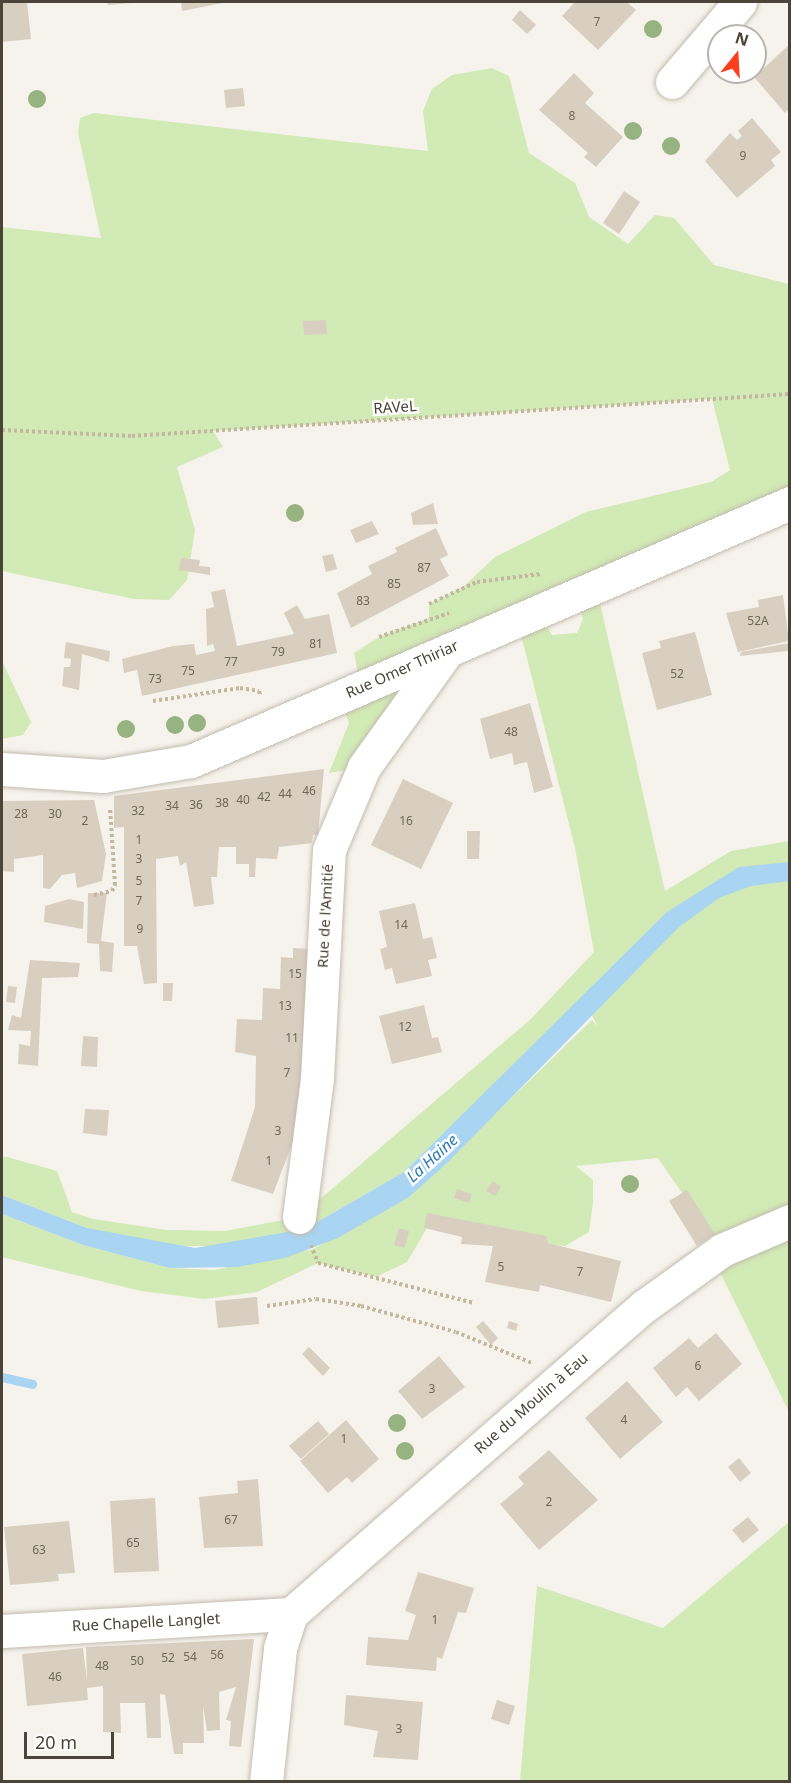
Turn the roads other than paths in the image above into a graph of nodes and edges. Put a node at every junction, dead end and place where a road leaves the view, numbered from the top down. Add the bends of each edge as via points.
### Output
1 (740, 2) edge
2 (672, 82) dead end
3 (789, 503) edge
4 (449, 649) junction
5 (2, 769) edge
6 (299, 1217) dead end
7 (789, 1221) edge
8 (291, 1614) junction
9 (2, 1631) edge
10 (266, 1782) edge

1 - 2 street
3 - 4 street, Rue Omer Thiriar
4 - 5 street, Rue Omer Thiriar via 191,761 108,776
4 - 6 street, Rue de l'Amitié via 364,766 329,850 317,1078
7 - 8 street, Rue du Moulin à Eau via 722,1250 561,1376
8 - 9 street, Rue Chapelle Langlet
8 - 10 street via 280,1648

